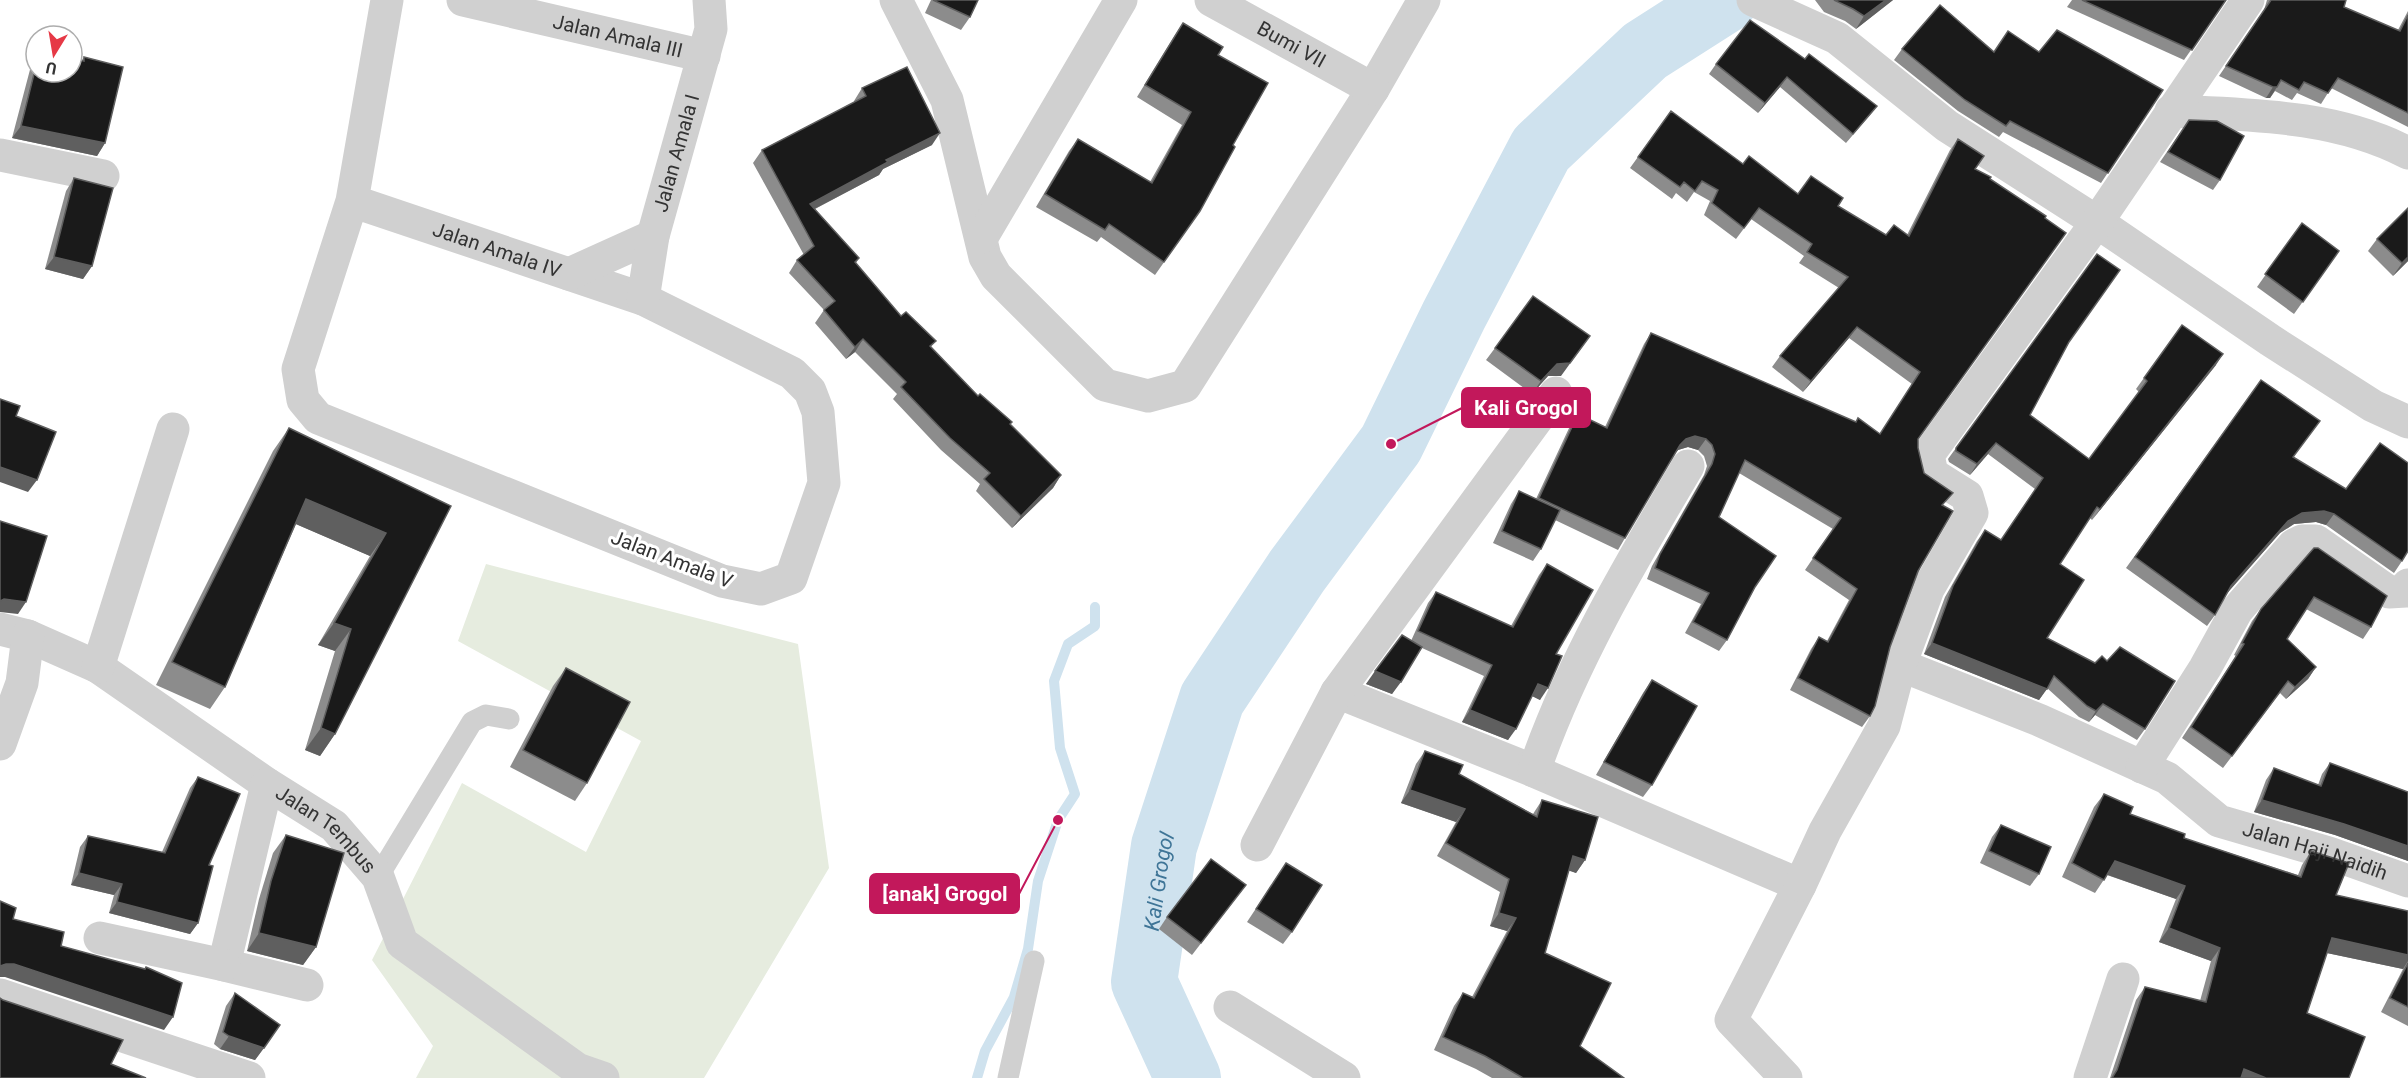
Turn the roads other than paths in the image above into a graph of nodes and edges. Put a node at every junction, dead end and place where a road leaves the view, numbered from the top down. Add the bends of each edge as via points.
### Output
1 (387, 0) edge
2 (463, 0) edge
3 (709, 0) edge
4 (896, 0) edge
5 (1120, 0) edge
6 (1211, 0) edge
7 (1424, 0) edge
8 (1753, 0) edge
9 (2248, 0) edge
10 (704, 56) junction
11 (1372, 89) junction
12 (2171, 111) junction
13 (2408, 153) edge
14 (0, 155) edge
15 (103, 176) dead end
16 (352, 201) junction
17 (2097, 222) junction
18 (653, 236) junction
19 (982, 237) junction
20 (569, 274) junction
21 (643, 299) junction
22 (1556, 393) dead end
23 (2408, 422) edge
24 (173, 429) dead end
25 (1688, 466) dead end
26 (2408, 585) edge
27 (14, 632) edge
28 (1900, 665) junction
29 (98, 667) junction
30 (1337, 692) junction
31 (509, 718) dead end
32 (0, 744) edge
33 (2142, 767) junction
34 (1534, 771) junction
35 (267, 784) junction
36 (1257, 845) dead end
37 (378, 877) junction
38 (2408, 881) edge
39 (1800, 885) junction
40 (100, 938) dead end
41 (1034, 961) dead end
42 (224, 965) junction
43 (2123, 978) dead end
44 (307, 985) dead end
45 (0, 995) edge
46 (1230, 1007) dead end
47 (249, 1078) edge
48 (603, 1078) edge
49 (1008, 1078) edge
50 (1344, 1078) edge
51 (1786, 1078) edge
52 (2090, 1078) edge

1 - 16 street
2 - 10 street, Jalan Amala III
3 - 10 street, Jalan Amala I via 711,29
4 - 19 street via 947,100
5 - 19 street
6 - 11 street, Bumi VII
7 - 11 street
8 - 17 street via 1837,38 1947,126
9 - 12 street
10 - 18 street, Jalan Amala I
11 - 19 street via 1185,386 1148,396 1105,385 996,276 985,257
12 - 13 street via 2288,117 2372,137
12 - 17 street
14 - 15 street
16 - 20 street, Jalan Amala IV
16 - 21 street, Jalan Amala V via 298,369 303,400 318,418 722,581 760,590 791,578 824,483 818,412 810,391 792,373
17 - 23 street via 2345,388
17 - 28 street via 1928,455 1932,474 1967,496 1972,513 1928,589
18 - 20 street, Jalan Amala I
18 - 21 street, Jalan Amala I
20 - 21 street, Jalan Amala IV
22 - 30 street
24 - 29 street
25 - 34 street via 1619,583 1548,730
26 - 33 street via 2406,591 2389,592 2316,541 2294,545 2237,610
27 - 29 street, Jalan Tembus
27 - 32 street via 22,683
28 - 33 street via 2039,720
28 - 39 street via 1884,726 1825,831
29 - 35 street, Jalan Tembus
30 - 34 street
30 - 36 street
31 - 37 lane via 486,715 472,722
33 - 38 street, Jalan Haji Naidih via 2167,778 2220,821
34 - 39 street
35 - 37 street, Jalan Tembus via 334,826
35 - 42 street
37 - 48 street, Jalan Tembus via 402,943 577,1069
39 - 51 street via 1731,1020
40 - 42 street
41 - 49 lane
42 - 44 street
43 - 52 street
45 - 47 street
46 - 50 street

